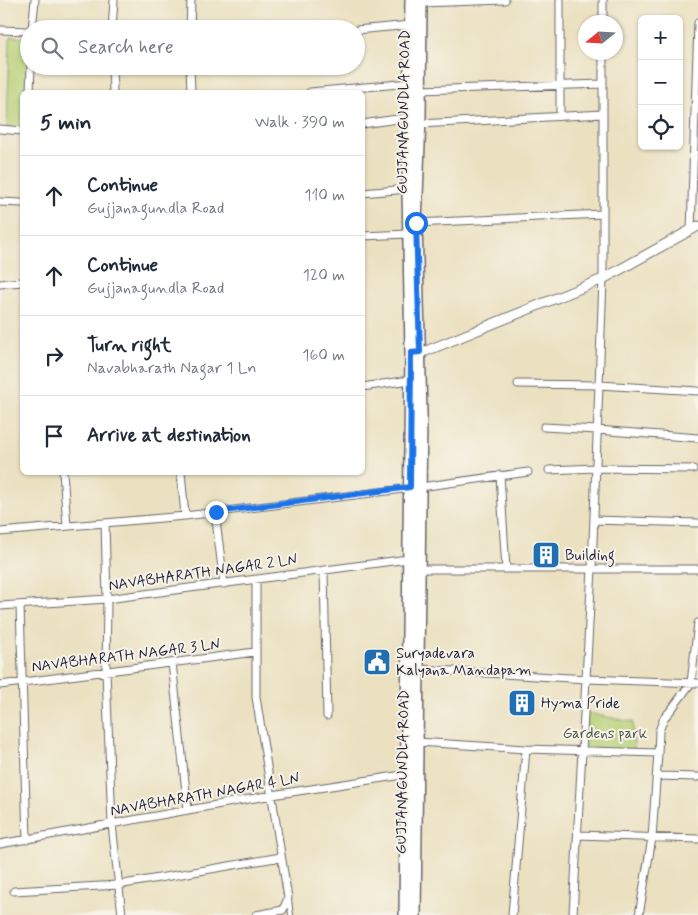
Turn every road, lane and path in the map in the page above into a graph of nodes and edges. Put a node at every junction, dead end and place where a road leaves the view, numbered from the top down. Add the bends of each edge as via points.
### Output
1 (35, 0) edge
2 (114, 0) edge
3 (191, 0) edge
4 (505, 0) edge
5 (560, 0) edge
6 (603, 0) edge
7 (417, 1) edge
8 (603, 15) edge
9 (33, 20) edge
10 (113, 20) edge
11 (190, 20) edge
12 (698, 23) edge
13 (412, 25) junction
14 (365, 29) edge
15 (0, 30) edge
16 (20, 31) edge
17 (603, 60) edge
18 (31, 75) edge
19 (112, 75) edge
20 (190, 75) edge
21 (602, 84) junction
22 (560, 86) junction
23 (415, 87) junction
24 (30, 90) edge
25 (113, 90) edge
26 (190, 90) edge
27 (352, 90) edge
28 (602, 114) junction
29 (560, 116) junction
30 (416, 119) junction
31 (365, 124) edge
32 (0, 129) edge
33 (20, 131) edge
34 (408, 189) junction
35 (365, 193) edge
36 (0, 202) edge
37 (20, 202) edge
38 (602, 214) junction
39 (416, 223) junction
40 (695, 228) edge
41 (408, 234) junction
42 (365, 236) edge
43 (603, 279) junction
44 (20, 282) edge
45 (0, 284) edge
46 (415, 353) junction
47 (410, 380) junction
48 (518, 384) dead end
49 (599, 385) junction
50 (365, 387) edge
51 (698, 391) edge
52 (544, 427) dead end
53 (597, 430) junction
54 (698, 438) edge
55 (596, 468) junction
56 (549, 470) dead end
57 (693, 470) dead end
58 (528, 472) dead end
59 (64, 475) edge
60 (181, 475) edge
61 (500, 475) junction
62 (415, 487) junction
63 (216, 512) junction
64 (184, 516) junction
65 (594, 520) junction
66 (698, 522) edge
67 (105, 523) junction
68 (0, 524) edge
69 (66, 526) junction
70 (0, 532) edge
71 (408, 559) junction
72 (419, 569) junction
73 (506, 569) junction
74 (592, 569) junction
75 (698, 569) edge
76 (324, 570) junction
77 (256, 580) junction
78 (224, 584) junction
79 (107, 599) junction
80 (20, 605) junction
81 (0, 606) edge
82 (698, 623) edge
83 (255, 652) junction
84 (172, 663) junction
85 (419, 669) junction
86 (106, 672) junction
87 (587, 679) junction
88 (23, 683) junction
89 (694, 683) edge
90 (0, 685) edge
91 (327, 716) dead end
92 (417, 742) junction
93 (526, 749) junction
94 (583, 750) junction
95 (658, 753) junction
96 (411, 774) junction
97 (657, 776) junction
98 (698, 777) edge
99 (272, 795) junction
100 (188, 810) junction
101 (112, 824) junction
102 (578, 835) junction
103 (652, 838) junction
104 (698, 839) edge
105 (27, 840) junction
106 (0, 844) edge
107 (281, 857) junction
108 (118, 885) junction
109 (14, 891) dead end
110 (288, 898) junction
111 (122, 915) edge
112 (256, 915) edge
113 (291, 915) edge
114 (405, 915) edge
115 (415, 915) edge
116 (512, 915) edge
117 (573, 915) edge
118 (640, 915) edge

1 - 9 street
2 - 10 street
3 - 11 street
4 - 7 street
5 - 22 street
6 - 8 street
7 - 13 main road, GUJJANAGUNDLA ROAD
7 - 23 main road, GUJJANAGUNDLA ROAD
12 - 40 street
13 - 14 street
13 - 23 main road, GUJJANAGUNDLA ROAD
15 - 16 street
17 - 21 street
18 - 24 street
19 - 25 street
20 - 26 street
21 - 22 street
21 - 28 street
22 - 23 street
22 - 29 street
23 - 27 street
23 - 30 main road, GUJJANAGUNDLA ROAD
28 - 29 street
28 - 38 street
29 - 30 street
30 - 31 street
30 - 34 main road, GUJJANAGUNDLA ROAD
30 - 39 main road, GUJJANAGUNDLA ROAD
32 - 33 street
34 - 35 street
34 - 41 main road, GUJJANAGUNDLA ROAD
36 - 37 street
38 - 39 street
38 - 43 street
39 - 46 main road, GUJJANAGUNDLA ROAD
40 - 43 street
41 - 42 street
41 - 46 main road, GUJJANAGUNDLA ROAD
43 - 46 street
43 - 49 street
44 - 45 street
46 - 47 main road, GUJJANAGUNDLA ROAD
46 - 62 main road, GUJJANAGUNDLA ROAD
47 - 50 street
47 - 62 main road, GUJJANAGUNDLA ROAD
48 - 49 street
49 - 51 street
49 - 53 street
52 - 53 street
53 - 54 street
53 - 55 street
55 - 56 street
55 - 57 street
55 - 65 street
58 - 61 street
59 - 69 street
60 - 64 street
61 - 62 street
61 - 73 street
62 - 63 street
62 - 71 main road, GUJJANAGUNDLA ROAD
62 - 72 main road, GUJJANAGUNDLA ROAD
63 - 64 street
63 - 78 street
64 - 67 street
65 - 66 street
65 - 74 street
67 - 69 street
67 - 79 street
68 - 70 street
69 - 70 street
71 - 76 street, NAVABHARATH NAGAR 2 LN
71 - 96 main road, GUJJANAGUNDLA ROAD
72 - 73 street
72 - 85 main road, GUJJANAGUNDLA ROAD
73 - 74 street
74 - 75 street
74 - 87 street
76 - 77 street, NAVABHARATH NAGAR 2 LN
76 - 91 street
77 - 78 street, NAVABHARATH NAGAR 2 LN
77 - 83 street
78 - 79 street, NAVABHARATH NAGAR 2 LN
79 - 80 street, NAVABHARATH NAGAR 2 LN
79 - 86 street
80 - 81 street, NAVABHARATH NAGAR 2 LN
80 - 88 street
82 - 89 street
83 - 84 street, NAVABHARATH NAGAR 3 LN
83 - 99 street via 256,697
84 - 86 street, NAVABHARATH NAGAR 3 LN
84 - 100 street
85 - 87 street
85 - 92 main road, GUJJANAGUNDLA ROAD
86 - 88 street, NAVABHARATH NAGAR 3 LN
86 - 101 street
87 - 89 street
87 - 94 street
88 - 90 street, NAVABHARATH NAGAR 3 LN
88 - 105 street
89 - 95 street via 664,718
92 - 93 street
92 - 96 main road, GUJJANAGUNDLA ROAD
93 - 94 street
93 - 116 street
94 - 95 street
94 - 102 street
95 - 97 street
96 - 99 street, NAVABHARATH NAGAR 4 LN
96 - 114 main road, GUJJANAGUNDLA ROAD
96 - 115 main road, GUJJANAGUNDLA ROAD
97 - 98 street
97 - 103 street
99 - 100 street, NAVABHARATH NAGAR 4 LN
99 - 107 street
100 - 101 street, NAVABHARATH NAGAR 4 LN
101 - 105 street, NAVABHARATH NAGAR 4 LN
101 - 108 street
102 - 103 street
102 - 117 street
103 - 104 street
103 - 118 street
105 - 106 street, NAVABHARATH NAGAR 4 LN
107 - 108 street
107 - 110 street
108 - 109 street
108 - 111 street
110 - 112 street via 283,910
110 - 113 lane

